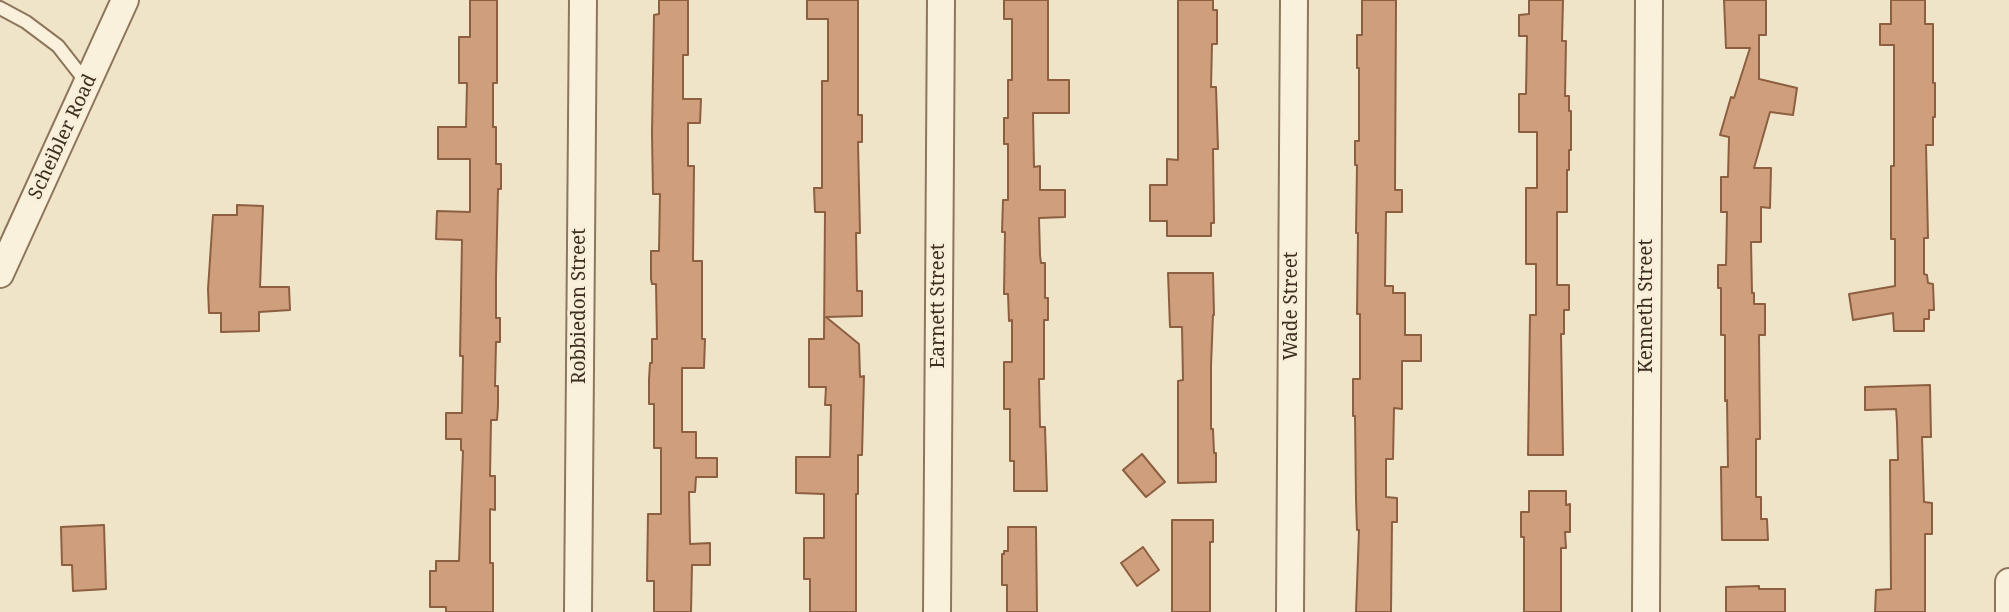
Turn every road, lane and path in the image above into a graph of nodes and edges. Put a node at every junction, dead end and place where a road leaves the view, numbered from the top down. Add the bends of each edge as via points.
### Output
1 (125, 0) edge
2 (583, 0) edge
3 (941, 0) edge
4 (1294, 0) edge
5 (1649, 0) edge
6 (0, 8) edge
7 (87, 83) junction
8 (0, 274) edge
9 (2009, 582) edge
10 (578, 612) edge
11 (937, 612) edge
12 (1290, 612) edge
13 (1646, 612) edge
14 (2009, 612) edge

1 - 7 street, Scheibler Road
2 - 10 street, Robbiedon Street
3 - 11 street, Earnett Street
4 - 12 street, Wade Street
5 - 13 street, Kenneth Street
6 - 7 lane via 58,47
7 - 8 street, Scheibler Road
9 - 14 street

